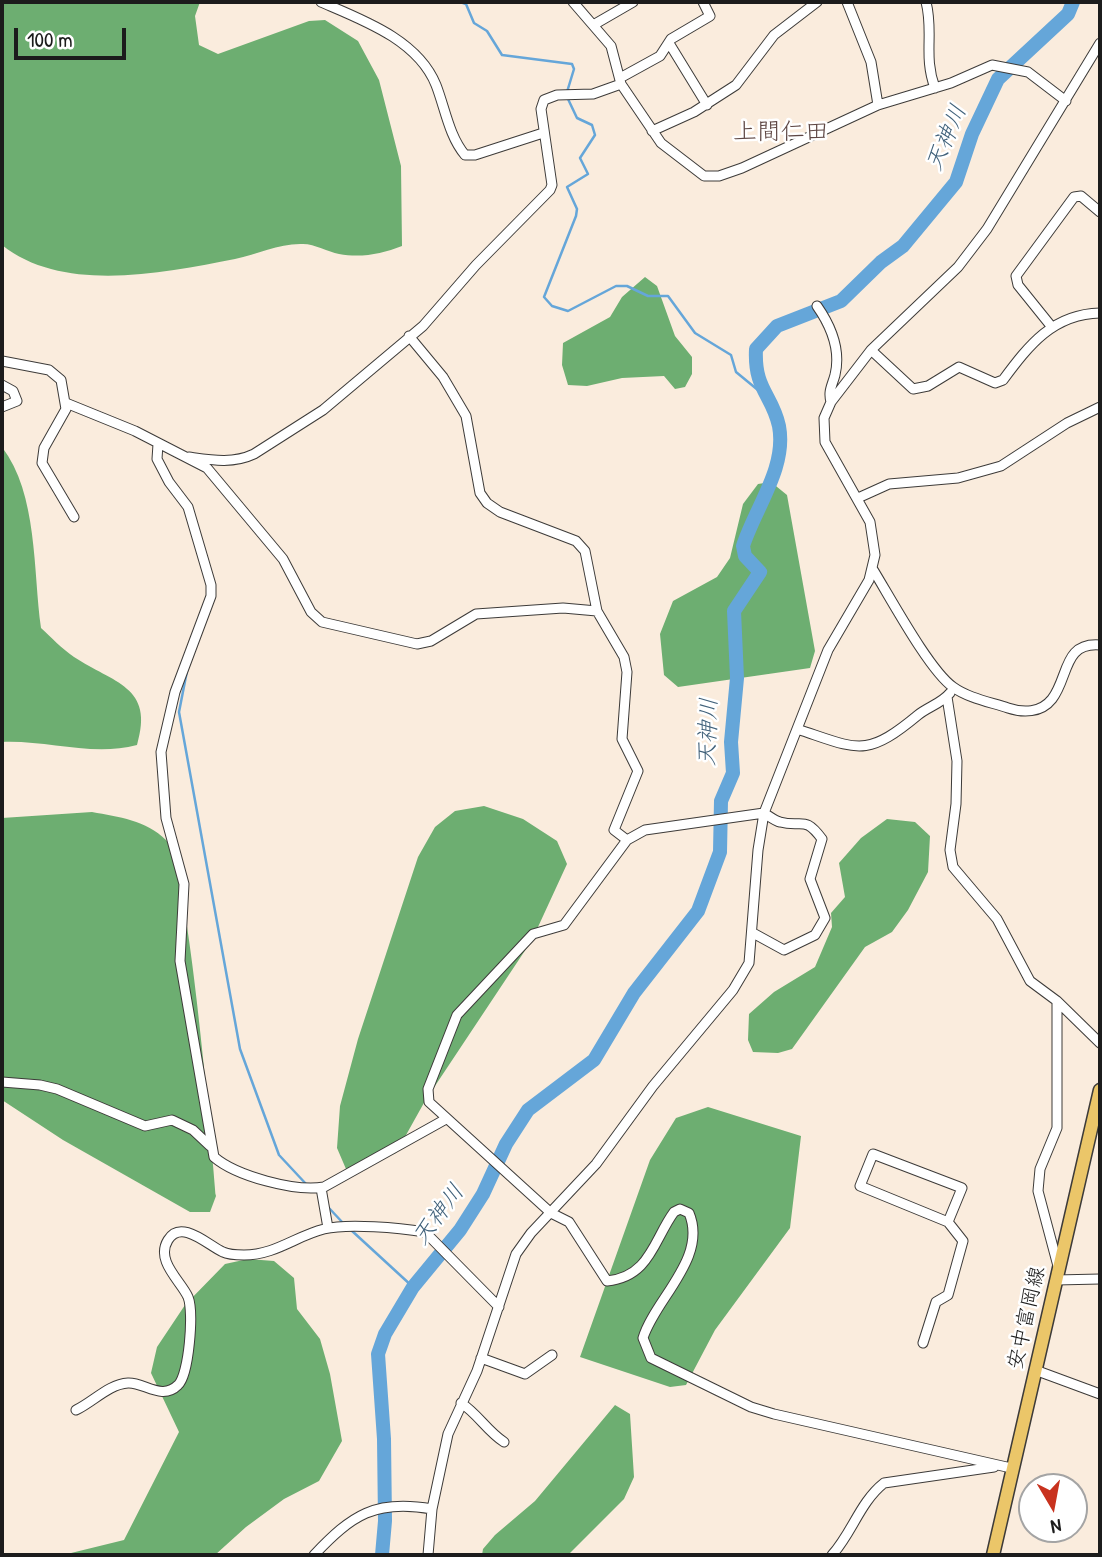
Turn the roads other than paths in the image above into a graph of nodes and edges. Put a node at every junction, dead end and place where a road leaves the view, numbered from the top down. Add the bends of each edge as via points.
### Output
1 (321, 2) edge
2 (573, 2) edge
3 (633, 2) edge
4 (703, 2) edge
5 (817, 2) edge
6 (847, 2) edge
7 (926, 2) edge
8 (595, 24) junction
9 (669, 43) junction
10 (1100, 43) edge
11 (620, 81) junction
12 (935, 88) junction
13 (1066, 101) junction
14 (707, 105) junction
15 (878, 105) junction
16 (652, 131) junction
17 (543, 134) junction
18 (1100, 212) edge
19 (820, 310) dead end
20 (1100, 313) edge
21 (1051, 326) junction
22 (408, 336) junction
23 (871, 350) junction
24 (2, 361) edge
25 (2, 385) edge
26 (66, 402) junction
27 (831, 402) junction
28 (2, 407) edge
29 (1100, 407) edge
30 (158, 444) junction
31 (189, 457) junction
32 (858, 498) junction
33 (74, 517) dead end
34 (872, 568) junction
35 (597, 611) junction
36 (1100, 645) edge
37 (953, 688) junction
38 (947, 697) junction
39 (797, 729) junction
40 (764, 813) junction
41 (627, 840) junction
42 (753, 933) junction
43 (1057, 1001) junction
44 (1100, 1043) edge
45 (2, 1082) edge
46 (1100, 1090) edge
47 (446, 1119) junction
48 (211, 1147) junction
49 (321, 1188) junction
50 (551, 1213) junction
51 (948, 1222) junction
52 (328, 1228) junction
53 (1057, 1275) junction
54 (1100, 1279) edge
55 (499, 1307) junction
56 (923, 1343) dead end
57 (552, 1355) dead end
58 (481, 1358) junction
59 (1035, 1370) junction
60 (1100, 1394) edge
61 (461, 1403) junction
62 (76, 1410) dead end
63 (504, 1441) dead end
64 (1005, 1467) junction
65 (432, 1509) junction
66 (314, 1555) edge
67 (428, 1555) edge
68 (831, 1555) edge
69 (993, 1555) edge

1 - 17 street via 377,27 415,55 429,71 465,155
2 - 8 street
3 - 8 street
4 - 9 street via 710,16
5 - 14 street via 774,35 736,85
6 - 15 street via 871,61
7 - 12 street via 927,58
8 - 11 street via 611,46
9 - 11 street via 660,56
9 - 14 street
10 - 13 street
11 - 16 street
11 - 17 street via 593,94 544,100
12 - 13 street via 992,65 1008,66 1038,77
12 - 15 street
13 - 23 street via 987,229 958,267
14 - 16 street
15 - 16 street via 719,176 696,173
17 - 22 street via 550,190 476,265 442,307
18 - 21 street via 1081,196 1074,197 1016,276 1017,285
19 - 27 street via 833,332 837,358
20 - 21 street via 1085,313
21 - 23 street via 1003,380 995,383 959,368 928,386 913,388
22 - 31 street via 323,410 265,449 244,459
22 - 35 street via 443,377 466,416 480,493 500,512 576,541 590,563
23 - 27 street
24 - 26 street via 57,375
25 - 28 street via 13,391 17,401
26 - 30 street
26 - 33 street via 62,419 41,456
27 - 32 street via 822,424 825,442
29 - 32 street via 1000,466 958,478 889,484
30 - 31 street
30 - 48 street via 156,459 188,507 211,585 211,596 174,692 161,752 166,818 184,884 180,961
31 - 35 street via 207,468 283,559 312,612 323,622 417,644 485,612
32 - 34 street via 874,533
34 - 37 street
34 - 39 street via 828,650
35 - 41 street via 624,657 627,672 622,739 638,771 614,830
36 - 37 street via 1072,654 1055,695 1035,710 1015,710
37 - 38 street
38 - 39 street via 872,746 852,747
38 - 43 street via 957,761 950,850 953,867 998,919 1030,981
39 - 40 street
40 - 41 street via 645,830
40 - 42 street
40 - 42 street via 781,822 811,825 822,839 810,879 825,918 815,935 785,950
41 - 47 street via 564,925 533,934 457,1015 428,1089 429,1102
42 - 50 street via 749,963 733,990 596,1164
43 - 44 street
43 - 53 street via 1057,1128 1040,1169 1038,1191
45 - 48 street via 57,1089 145,1126 172,1120
46 - 53 main road, 安中富岡線
47 - 49 street
47 - 50 street
48 - 49 street via 224,1166 302,1189
49 - 52 street
50 - 55 street via 516,1254
50 - 64 street via 569,1222 607,1281 648,1260 674,1212 689,1213 692,1222 686,1264 643,1338 652,1358 751,1407
51 - 51 street via 860,1186 873,1154 962,1188
51 - 56 street via 964,1241 948,1295 936,1302
52 - 55 street via 425,1233
52 - 62 street via 276,1250 247,1255 224,1252 191,1233 172,1236 164,1249 167,1262 188,1298 191,1317 183,1379 172,1389 155,1392 132,1383 120,1384
53 - 54 street
53 - 59 main road, 安中富岡線
55 - 58 street
57 - 58 street via 525,1374
58 - 61 street
59 - 60 street
59 - 64 main road, 安中富岡線
61 - 63 street via 488,1432
61 - 65 street via 448,1434
64 - 68 street via 884,1483 870,1494 845,1541
64 - 69 main road, 安中富岡線
65 - 66 street via 401,1504 355,1516
65 - 67 street

